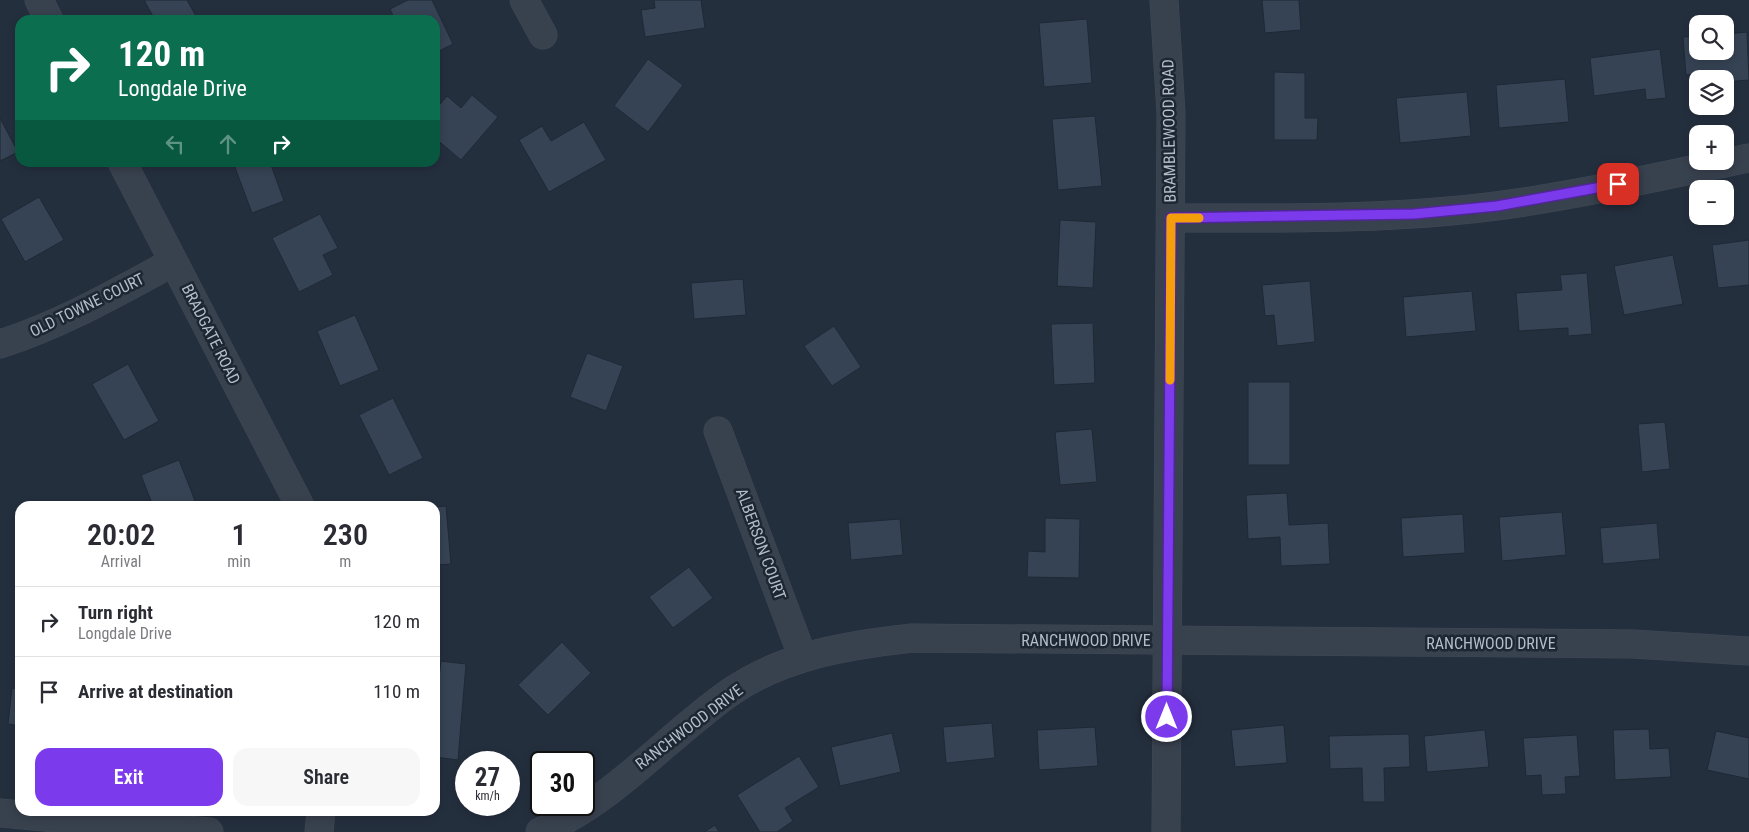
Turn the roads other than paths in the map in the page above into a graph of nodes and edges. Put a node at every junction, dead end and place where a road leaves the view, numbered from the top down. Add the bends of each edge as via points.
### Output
1 (38, 0) edge
2 (524, 0) edge
3 (1164, 0) edge
4 (46, 15) edge
5 (543, 35) dead end
6 (1749, 158) edge
7 (125, 167) edge
8 (1171, 218) junction
9 (173, 262) junction
10 (0, 344) edge
11 (718, 431) dead end
12 (297, 501) edge
13 (1168, 640) junction
14 (1749, 651) edge
15 (803, 658) junction
16 (0, 814) edge
17 (15, 815) edge
18 (23, 816) edge
19 (321, 816) edge
20 (209, 832) edge
21 (319, 832) edge
22 (540, 832) edge
23 (1166, 832) edge

1 - 4 street
2 - 5 street
3 - 8 street, BRAMBLEWOOD ROAD via 1171,113
6 - 8 street via 1534,200 1432,212
7 - 9 street, BRADGATE ROAD
8 - 13 street, BRAMBLEWOOD ROAD
9 - 10 street, OLD TOWNE COURT via 83,311 35,333
9 - 12 street, BRADGATE ROAD
11 - 15 street, ALBERSON COURT
13 - 14 street, RANCHWOOD DRIVE via 1633,644
13 - 15 street, RANCHWOOD DRIVE via 912,638 855,644
13 - 23 street, BRAMBLEWOOD ROAD
15 - 22 street, RANCHWOOD DRIVE via 773,669 732,691 590,804
16 - 17 street
18 - 20 street
19 - 21 street

